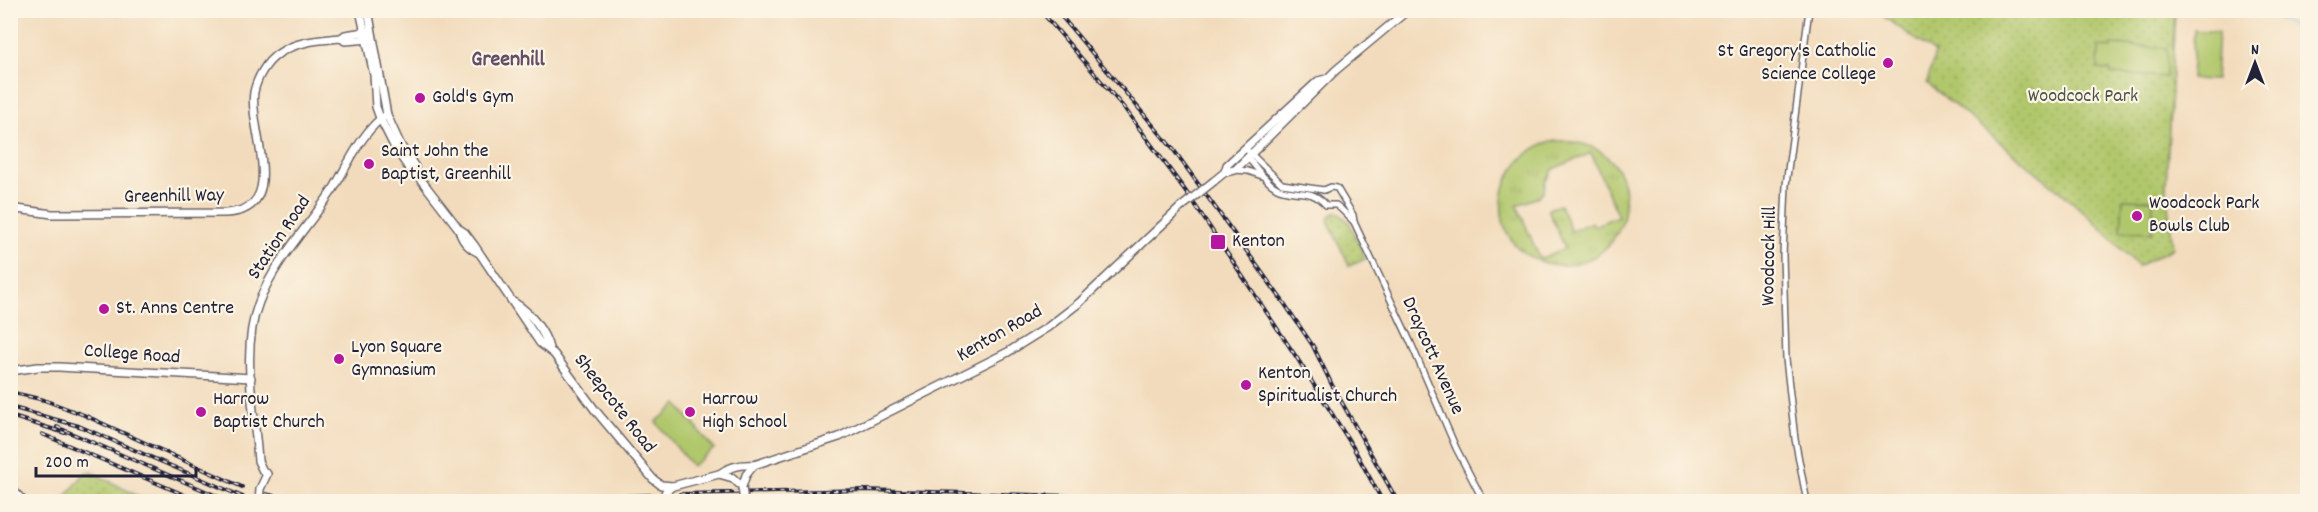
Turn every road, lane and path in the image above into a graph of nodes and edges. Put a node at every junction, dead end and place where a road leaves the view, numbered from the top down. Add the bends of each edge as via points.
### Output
1 (360, 10) edge
2 (368, 10) edge
3 (1408, 10) edge
4 (1809, 10) edge
5 (368, 35) junction
6 (1326, 79) junction
7 (384, 117) junction
8 (1244, 149) junction
9 (1250, 156) junction
10 (1235, 170) junction
11 (1226, 172) junction
12 (1262, 176) junction
13 (1324, 190) junction
14 (1341, 197) junction
15 (1321, 198) junction
16 (1336, 205) junction
17 (10, 208) edge
18 (1354, 222) junction
19 (10, 371) edge
20 (251, 378) junction
21 (754, 465) junction
22 (719, 474) junction
23 (653, 480) junction
24 (673, 486) junction
25 (10, 487) edge
26 (742, 487) junction
27 (661, 500) edge
28 (24, 501) edge
29 (259, 501) edge
30 (744, 501) edge
31 (1484, 501) edge
32 (1807, 501) edge

1 - 5 main road
2 - 5 main road
3 - 6 main road, Kenton Road
4 - 32 street, Woodcock Hill via 1786,185 1783,255 1786,359
5 - 7 main road, Sheepcote Road
5 - 17 main road, Greenhill Way via 293,46 269,62 254,91 263,184 256,201 246,209 232,213 81,215
6 - 8 main road, Kenton Road via 1318,81
6 - 9 main road, Kenton Road
7 - 20 main road, Station Road via 372,126 288,250 259,301 251,334
7 - 23 main road, Sheepcote Road via 415,172 459,229 465,243 477,252 515,303 524,308 595,410
8 - 9 street
8 - 11 main road, Kenton Road via 1227,165
9 - 10 main road, Kenton Road
9 - 12 street
9 - 13 street via 1282,184
10 - 11 main road, Kenton Road
10 - 12 street
11 - 21 main road, Kenton Road, bridge via 1180,208 1079,303 1008,352 839,437
12 - 15 street, Draycott Avenue via 1282,190 1312,193
13 - 14 street via 1334,187
13 - 15 street
14 - 16 street
14 - 18 street, Draycott Avenue
15 - 16 street, Draycott Avenue via 1326,205
16 - 18 street, Draycott Avenue
18 - 31 street, Draycott Avenue via 1459,455
19 - 20 main road, College Road via 85,368
20 - 29 main road, Station Road, bridge via 258,461 267,474
21 - 22 main road, Kenton Road via 736,466
21 - 26 main road
22 - 24 main road, Kenton Road
22 - 26 main road via 733,478
23 - 24 main road, Sheepcote Road
23 - 27 main road, Sheepcote Road
24 - 27 main road
25 - 28 main road
26 - 30 main road, bridge

